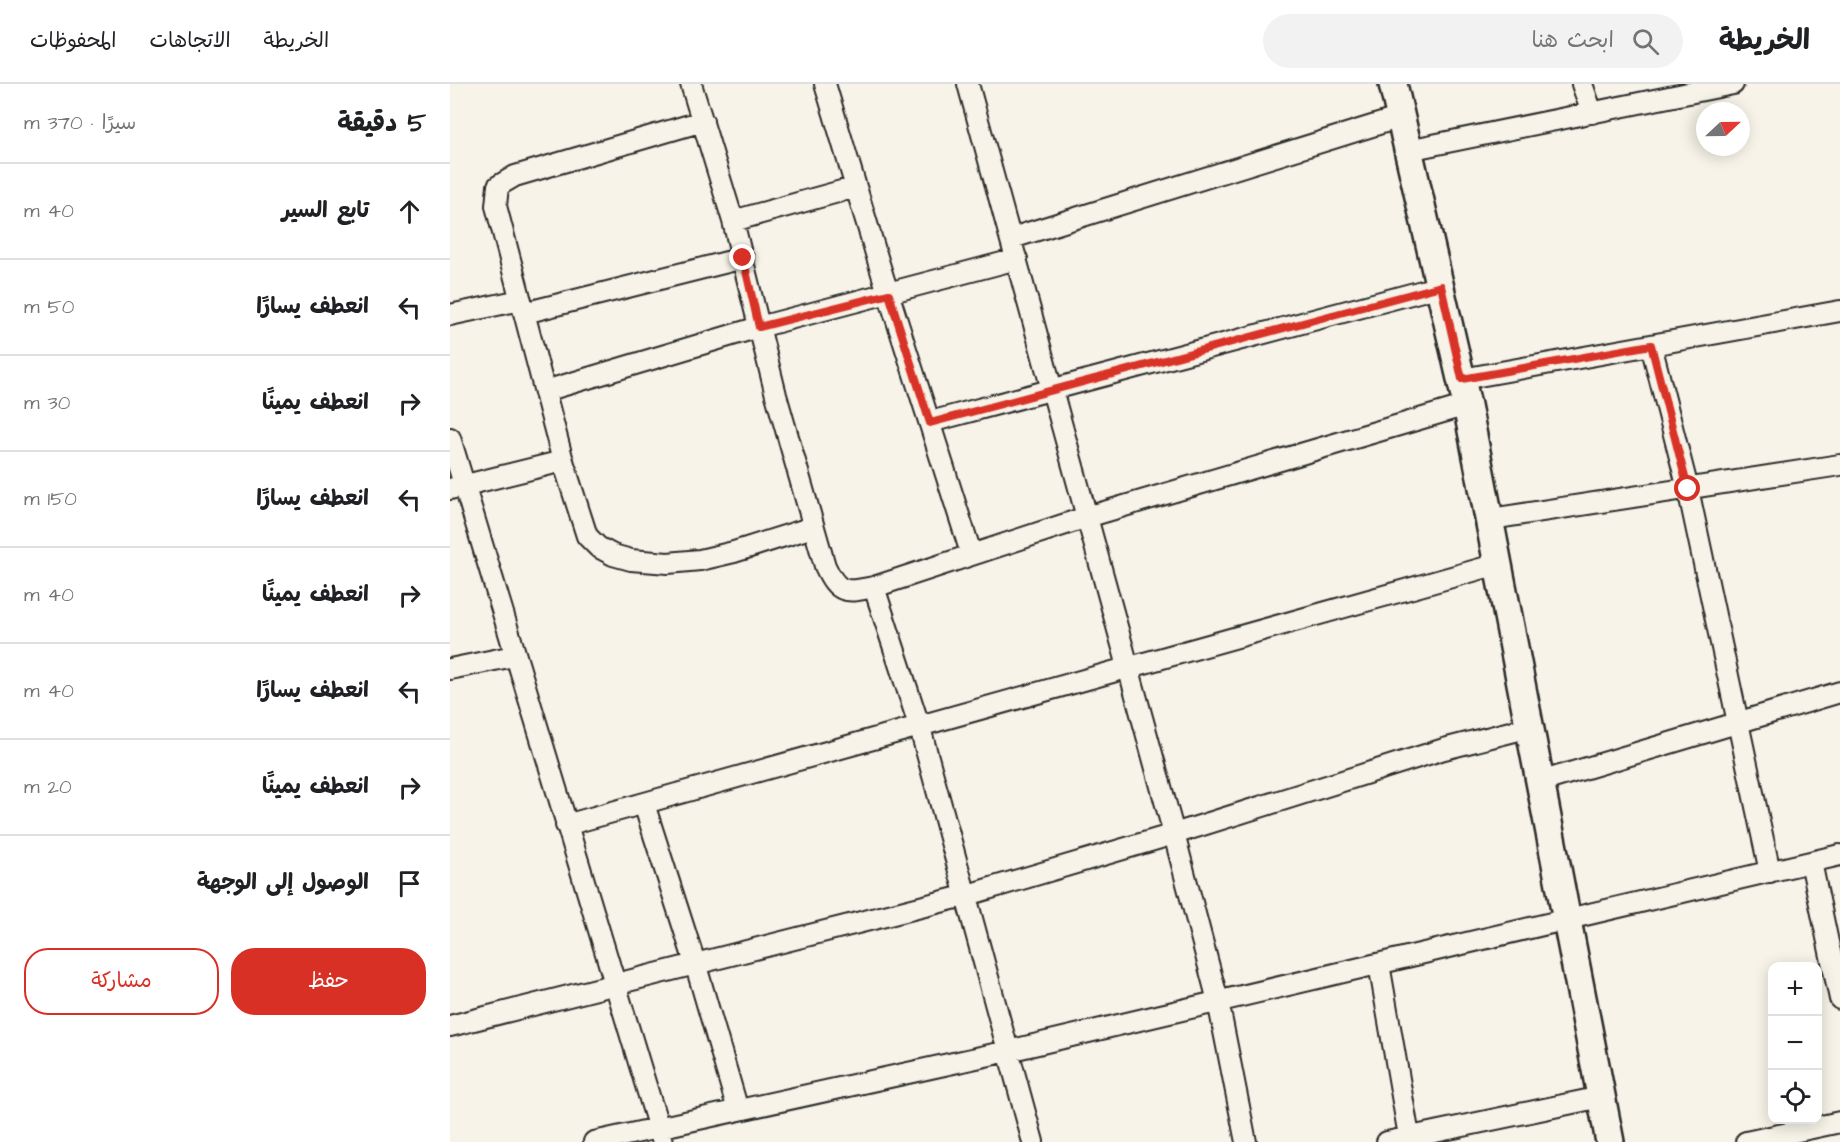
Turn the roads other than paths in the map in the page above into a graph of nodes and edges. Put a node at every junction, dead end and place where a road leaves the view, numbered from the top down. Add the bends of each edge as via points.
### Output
1 (691, 84) edge
2 (825, 84) edge
3 (968, 84) edge
4 (1393, 84) edge
5 (1582, 84) edge
6 (1733, 84) edge
7 (1592, 113) junction
8 (1401, 117) junction
9 (703, 121) junction
10 (1408, 150) junction
11 (856, 187) junction
12 (733, 221) junction
13 (1012, 238) junction
14 (743, 258) junction
15 (1017, 259) junction
16 (1441, 286) junction
17 (889, 294) junction
18 (523, 306) junction
19 (1840, 311) edge
20 (450, 315) edge
21 (759, 327) junction
22 (1651, 345) junction
23 (1053, 390) junction
24 (545, 391) junction
25 (1465, 392) junction
26 (930, 423) junction
27 (450, 438) edge
28 (563, 461) junction
29 (1840, 465) edge
30 (457, 488) edge
31 (1688, 489) junction
32 (1087, 517) junction
33 (1491, 519) junction
34 (813, 527) junction
35 (971, 553) junction
36 (1498, 564) junction
37 (874, 587) junction
38 (514, 656) junction
39 (1127, 666) junction
40 (450, 669) edge
41 (1840, 692) edge
42 (1738, 724) junction
43 (1530, 727) junction
44 (920, 728) junction
45 (1540, 782) junction
46 (644, 804) junction
47 (566, 825) junction
48 (1174, 834) junction
49 (1840, 855) edge
50 (1811, 862) junction
51 (1770, 872) junction
52 (964, 896) junction
53 (1567, 920) junction
54 (1378, 964) junction
55 (696, 966) junction
56 (615, 987) junction
57 (1840, 999) edge
58 (1218, 1001) junction
59 (450, 1026) edge
60 (1008, 1051) junction
61 (1601, 1097) junction
62 (738, 1110) junction
63 (1840, 1122) edge
64 (661, 1135) edge
65 (1410, 1140) edge
66 (594, 1142) edge
67 (1033, 1142) edge
68 (1246, 1142) edge
69 (1387, 1142) edge
70 (1610, 1142) edge
71 (1746, 1142) edge

1 - 9 street
2 - 11 street
3 - 13 street
4 - 8 street
5 - 7 street
6 - 7 street
7 - 10 street
8 - 10 street
8 - 13 street
9 - 12 street
9 - 18 street via 515,176 498,186 496,206
10 - 16 street
11 - 12 street
11 - 17 street
12 - 14 street
13 - 15 street
14 - 18 street
14 - 21 street
15 - 17 street
15 - 23 street
16 - 23 street
16 - 25 street
17 - 21 street
17 - 26 street
18 - 20 street
18 - 24 street
19 - 22 street
21 - 24 street
21 - 34 street
22 - 25 street
22 - 31 street
23 - 26 street
23 - 32 street
24 - 28 street
25 - 32 street
25 - 33 street
26 - 35 street
27 - 30 street
28 - 30 street
28 - 34 street via 587,536 606,551 631,561 700,560
29 - 31 street
30 - 38 street
31 - 33 street
31 - 42 street
32 - 35 street
32 - 39 street
33 - 36 street
34 - 37 street via 825,566 836,585 850,592
35 - 37 street
36 - 39 street
36 - 43 street
37 - 44 street
38 - 40 street
38 - 47 street
39 - 44 street
39 - 48 street
41 - 42 street
42 - 45 street
42 - 51 street
43 - 45 street
43 - 48 street via 1444,749
44 - 46 street
44 - 52 street
45 - 53 street
46 - 47 street
46 - 55 street
47 - 56 street
48 - 52 street
48 - 58 street
49 - 50 street
50 - 51 street
50 - 57 street
51 - 53 street
52 - 55 street
52 - 60 street
53 - 54 street
53 - 61 street
54 - 58 street
54 - 65 street
55 - 56 street
55 - 62 street
56 - 59 street
56 - 64 street
58 - 60 street
58 - 68 street
60 - 62 street
60 - 67 street
61 - 65 street
61 - 70 street
62 - 64 street
63 - 71 street
64 - 66 street
65 - 69 street

